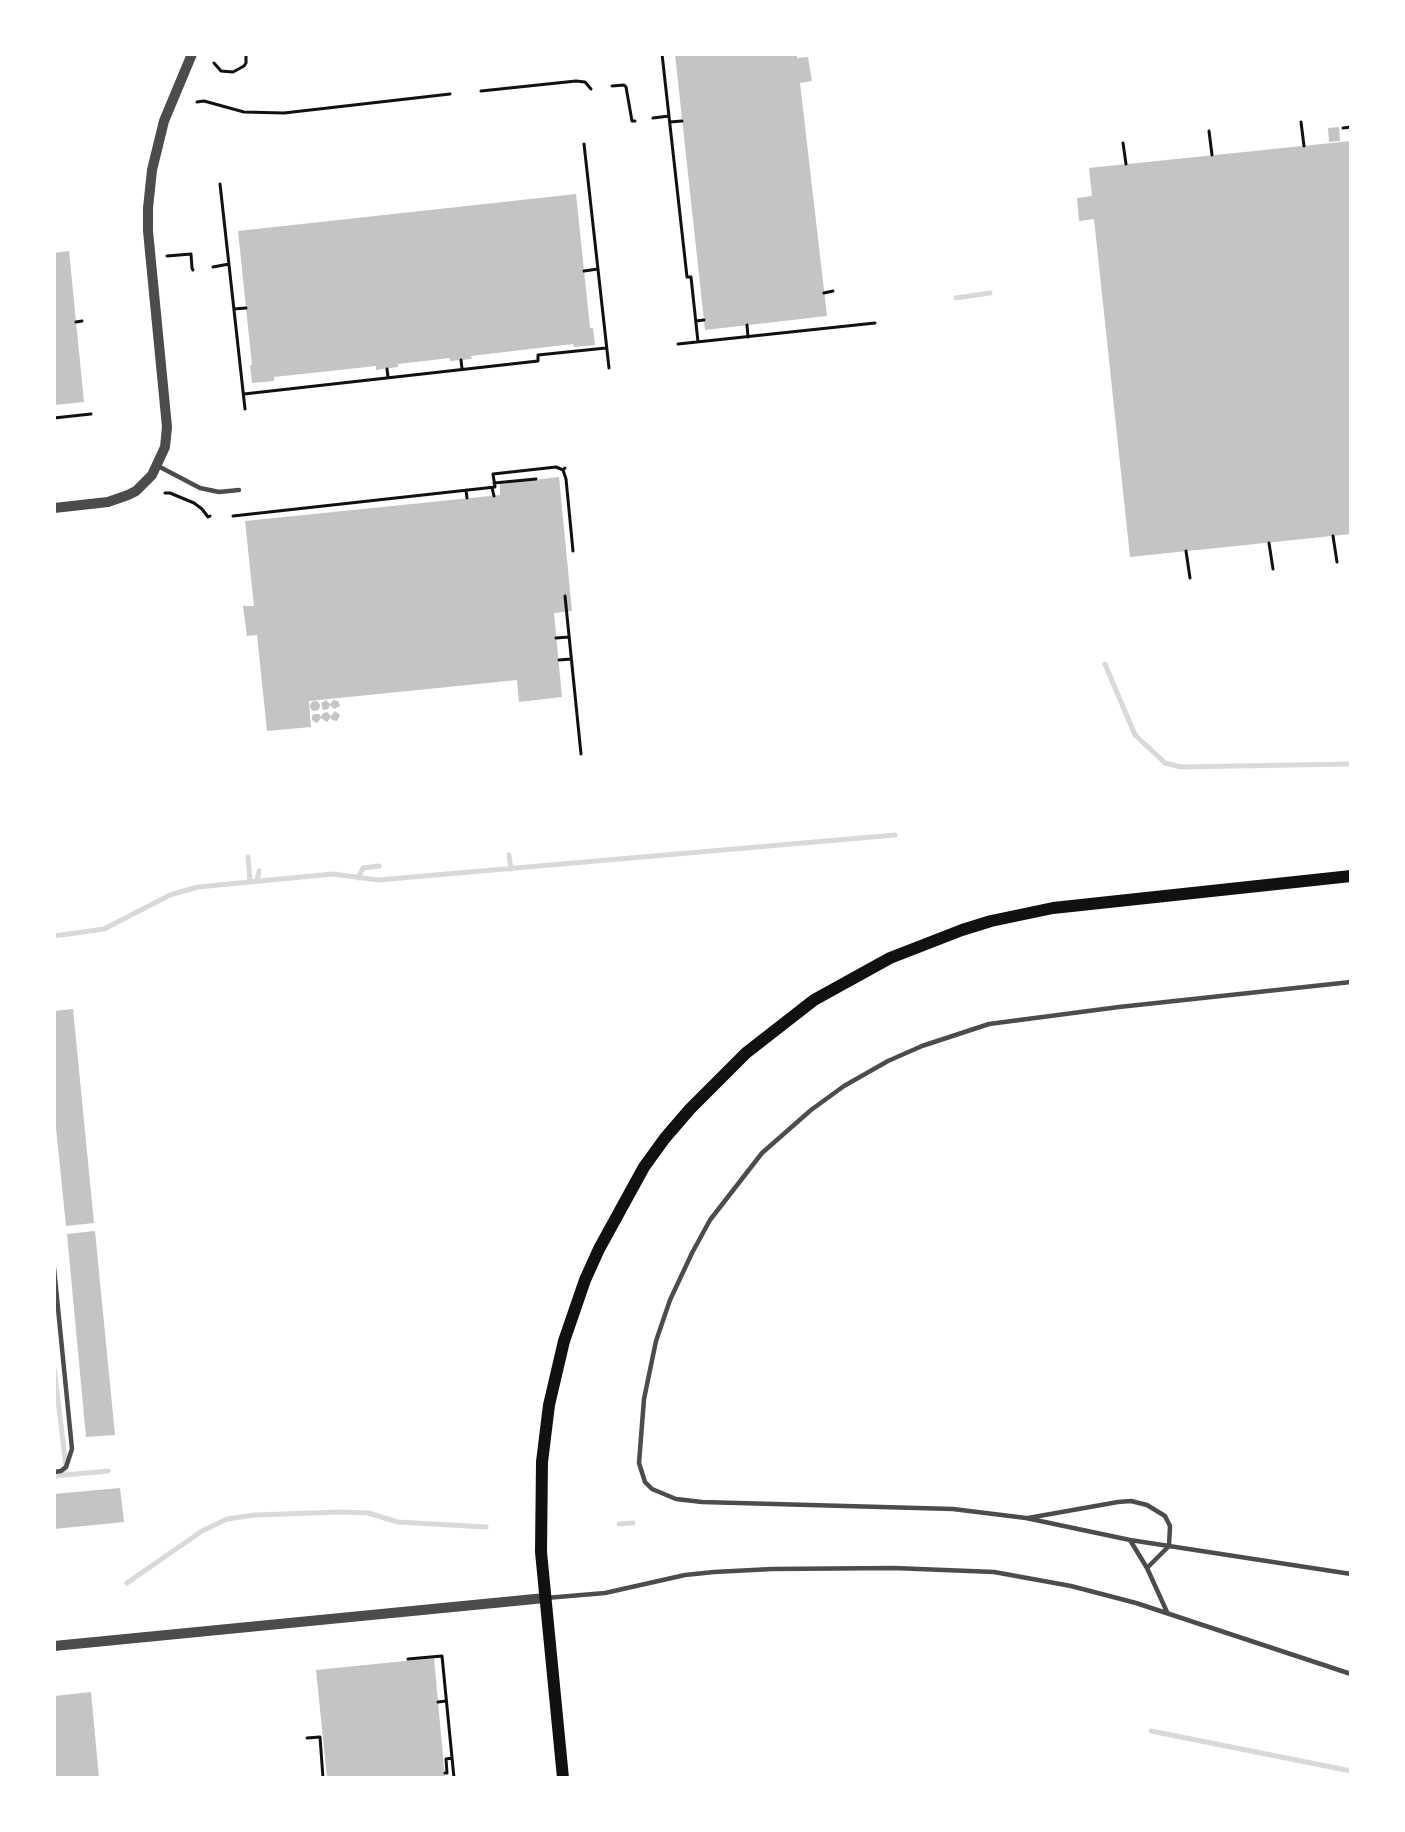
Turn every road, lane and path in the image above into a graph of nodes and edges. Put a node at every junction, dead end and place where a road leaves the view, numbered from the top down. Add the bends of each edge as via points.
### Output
1 (192, 54) edge
2 (246, 54) edge
3 (662, 54) edge
4 (214, 63) dead end
5 (612, 86) dead end
6 (591, 89) dead end
7 (481, 91) dead end
8 (450, 94) dead end
9 (197, 102) dead end
10 (669, 116) junction
11 (653, 118) dead end
12 (634, 121) dead end
13 (682, 121) dead end
14 (670, 122) junction
15 (1301, 122) dead end
16 (1351, 127) edge
17 (1343, 128) dead end
18 (1209, 131) dead end
19 (1123, 143) dead end
20 (584, 144) dead end
21 (1304, 146) dead end
22 (1212, 155) dead end
23 (1125, 164) dead end
24 (220, 184) dead end
25 (167, 256) dead end
26 (229, 264) junction
27 (213, 267) dead end
28 (598, 269) junction
29 (193, 270) dead end
30 (584, 271) dead end
31 (833, 291) dead end
32 (824, 293) dead end
33 (246, 308) dead end
34 (234, 309) junction
35 (704, 320) dead end
36 (82, 321) dead end
37 (696, 321) junction
38 (76, 322) dead end
39 (875, 323) dead end
40 (747, 325) dead end
41 (748, 337) junction
42 (698, 342) junction
43 (678, 344) dead end
44 (606, 348) junction
45 (461, 360) dead end
46 (609, 368) dead end
47 (387, 369) dead end
48 (462, 369) junction
49 (388, 377) junction
50 (244, 394) dead end
51 (245, 409) dead end
52 (91, 414) dead end
53 (54, 418) edge
54 (158, 466) junction
55 (535, 470) junction
56 (494, 483) junction
57 (492, 488) junction
58 (239, 490) dead end
59 (466, 490) junction
60 (165, 493) dead end
61 (494, 496) dead end
62 (411, 497) junction
63 (467, 498) dead end
64 (412, 504) dead end
65 (338, 505) junction
66 (54, 508) edge
67 (339, 511) dead end
68 (210, 516) dead end
69 (233, 516) dead end
70 (1334, 536) dead end
71 (1269, 543) dead end
72 (573, 551) dead end
73 (1186, 551) dead end
74 (1337, 562) dead end
75 (1273, 569) dead end
76 (1190, 578) dead end
77 (565, 596) dead end
78 (569, 637) junction
79 (556, 638) dead end
80 (571, 659) junction
81 (559, 660) dead end
82 (581, 754) dead end
83 (1351, 876) edge
84 (1351, 982) edge
85 (54, 1268) edge
86 (54, 1472) edge
87 (1026, 1518) junction
88 (1130, 1540) junction
89 (1169, 1546) junction
90 (1147, 1568) junction
91 (1351, 1574) edge
92 (545, 1598) junction
93 (1167, 1612) junction
94 (54, 1646) edge
95 (408, 1659) dead end
96 (1351, 1674) edge
97 (446, 1701) junction
98 (438, 1702) dead end
99 (307, 1737) dead end
100 (452, 1758) junction
101 (445, 1773) dead end
102 (323, 1778) edge
103 (454, 1778) edge
104 (563, 1778) edge

1 - 54 street via 164,121 148,198 167,427
2 - 4 path via 244,66 232,72 220,71
3 - 10 path
5 - 12 path via 626,87
6 - 7 path via 581,81
8 - 9 path via 284,113 244,112
10 - 11 path
10 - 14 path
13 - 14 path
14 - 37 path via 687,277 691,277
15 - 21 path
16 - 17 path
18 - 22 path
19 - 23 path
20 - 28 path
24 - 26 path
25 - 29 path via 191,254
26 - 27 path
26 - 34 path
28 - 30 path
28 - 44 path
31 - 32 path
33 - 34 path
34 - 51 path
35 - 37 path
36 - 38 path
37 - 42 path
39 - 41 path
40 - 41 path
41 - 42 path
42 - 43 path
44 - 46 path
44 - 48 path via 538,356 538,361
45 - 48 path
47 - 49 path
48 - 49 path
49 - 50 path
52 - 53 path
54 - 58 lane via 200,488 219,492
54 - 66 street via 146,483 119,499
55 - 56 path via 536,479
55 - 56 path via 493,474
55 - 72 path via 564,469
56 - 57 path
57 - 59 path
57 - 61 path
59 - 62 path
59 - 63 path
60 - 68 path via 194,503
62 - 64 path
62 - 65 path
65 - 67 path
65 - 69 path
70 - 74 path
71 - 75 path
73 - 76 path
77 - 78 path
78 - 79 path
78 - 80 path
80 - 81 path
80 - 82 path
83 - 92 main road via 1053,908 991,921 890,958 814,1000 746,1053 690,1109 644,1167 585,1280 564,1341 549,1405 542,1462
84 - 87 lane via 1027,1018 942,1038 864,1074 811,1110 762,1154 710,1221 670,1300 648,1370 639,1462 645,1482 652,1489 676,1499 702,1502 953,1509
85 - 86 lane via 72,1449 66,1467
87 - 88 lane
87 - 89 lane via 1131,1501 1166,1516
88 - 89 lane
88 - 90 lane
89 - 90 lane
89 - 91 lane
90 - 93 lane
92 - 93 lane via 605,1593 714,1572 894,1568 1017,1575
92 - 94 street
92 - 104 main road
93 - 96 lane
95 - 97 path via 442,1656
97 - 98 path
97 - 100 path
99 - 102 path via 320,1737
100 - 101 path via 446,1759
100 - 103 path

